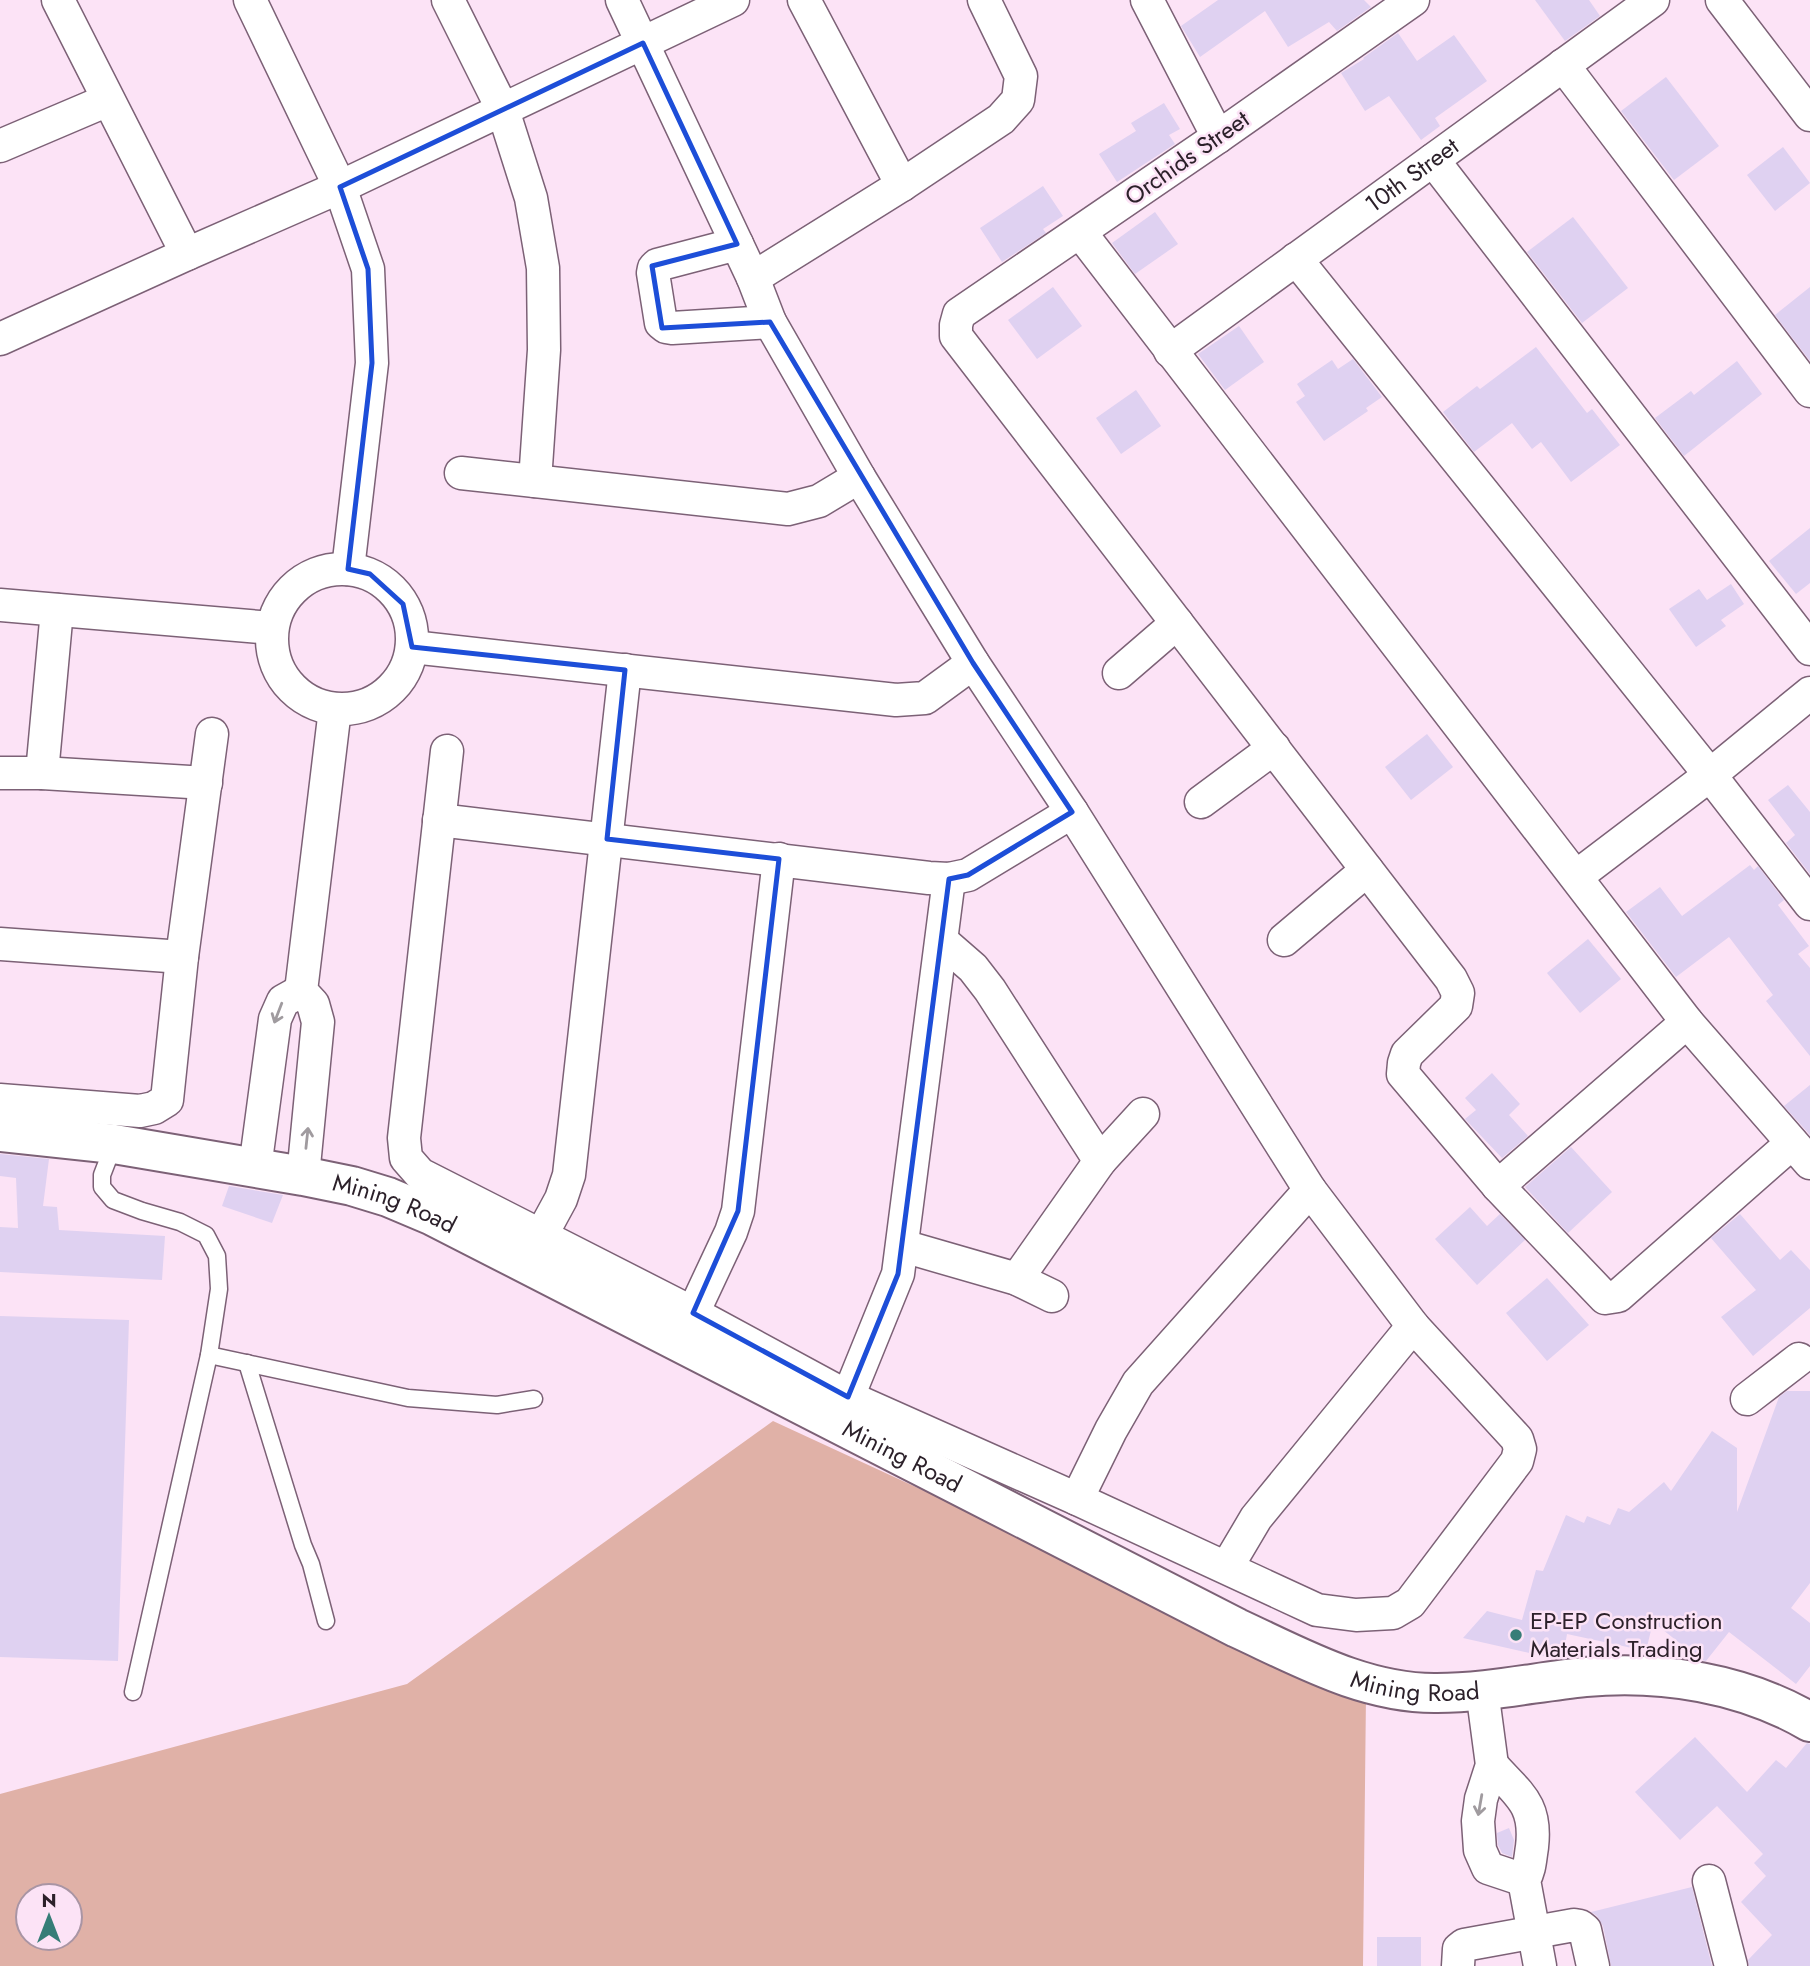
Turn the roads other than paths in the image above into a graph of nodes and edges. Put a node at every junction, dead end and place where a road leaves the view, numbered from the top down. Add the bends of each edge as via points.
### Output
1 (58, 0) edge
2 (250, 0) edge
3 (448, 0) edge
4 (622, 0) edge
5 (733, 0) edge
6 (804, 0) edge
7 (985, 0) edge
8 (1413, 0) edge
9 (1653, 0) edge
10 (1722, 0) edge
11 (1159, 5) edge
12 (643, 43) junction
13 (1563, 65) junction
14 (108, 100) junction
15 (503, 110) junction
16 (1810, 115) edge
17 (1218, 137) junction
18 (0, 146) edge
19 (1433, 160) junction
20 (902, 185) junction
21 (340, 187) junction
22 (1080, 232) junction
23 (737, 244) junction
24 (187, 254) junction
25 (1296, 259) junction
26 (753, 278) junction
27 (770, 322) junction
28 (0, 339) edge
29 (1170, 351) junction
30 (1810, 391) edge
31 (461, 473) dead end
32 (859, 477) junction
33 (535, 481) junction
34 (348, 569) junction
35 (0, 605) edge
36 (57, 610) junction
37 (1177, 623) junction
38 (272, 628) junction
39 (412, 647) junction
40 (1810, 649) edge
41 (973, 663) junction
42 (625, 670) junction
43 (1119, 673) dead end
44 (1810, 693) edge
45 (335, 709) junction
46 (212, 733) dead end
47 (1273, 748) junction
48 (447, 751) dead end
49 (0, 773) edge
50 (42, 773) junction
51 (1710, 775) junction
52 (206, 783) junction
53 (1201, 802) dead end
54 (1072, 812) junction
55 (439, 820) junction
56 (607, 839) junction
57 (779, 859) junction
58 (1367, 870) junction
59 (1577, 876) junction
60 (949, 879) junction
61 (1810, 904) edge
62 (1284, 940) dead end
63 (942, 942) junction
64 (0, 944) edge
65 (182, 957) junction
66 (301, 991) junction
67 (1687, 1022) junction
68 (265, 1095) junction
69 (0, 1100) edge
70 (311, 1100) junction
71 (1143, 1114) dead end
72 (0, 1132) edge
73 (114, 1144) junction
74 (1801, 1153) edge
75 (1100, 1161) junction
76 (255, 1168) junction
77 (303, 1176) junction
78 (1497, 1186) junction
79 (1310, 1190) junction
80 (542, 1234) junction
81 (903, 1246) junction
82 (1017, 1279) junction
83 (1052, 1296) dead end
84 (693, 1312) junction
85 (1413, 1326) junction
86 (209, 1354) junction
87 (1806, 1356) edge
88 (247, 1363) junction
89 (848, 1397) junction
90 (534, 1399) dead end
91 (1747, 1399) dead end
92 (1077, 1499) junction
93 (1227, 1567) junction
94 (326, 1621) dead end
95 (1482, 1690) junction
96 (133, 1692) dead end
97 (1810, 1722) edge
98 (1492, 1765) junction
99 (1524, 1880) junction
100 (1709, 1881) dead end
101 (1533, 1932) junction
102 (1458, 1966) edge
103 (1540, 1966) edge
104 (1593, 1966) edge
105 (1731, 1966) edge

1 - 14 street
2 - 21 street
3 - 15 street
4 - 12 street
5 - 12 street
6 - 20 street
7 - 20 street via 1021,76 1018,100 1002,119
8 - 17 street, Orchids Street
9 - 13 street, 10th Street
10 - 16 street
11 - 17 street
12 - 15 street
12 - 23 street
13 - 19 street, 10th Street
13 - 30 street
14 - 18 street
14 - 24 street
15 - 21 street
15 - 33 street via 531,198 542,268 544,350
17 - 22 street, Orchids Street
19 - 25 street, 10th Street
19 - 40 street
20 - 26 street
21 - 24 street
21 - 34 street via 368,269 372,363
22 - 29 street
22 - 37 street, Orchids Street via 959,314 956,336
23 - 26 street
23 - 27 street via 654,268 661,323 672,328
24 - 28 street
25 - 29 street, 10th Street
25 - 51 street
26 - 27 street
27 - 32 street
29 - 59 street
31 - 33 street
32 - 33 street via 819,500 788,509
32 - 41 street
34 - 38 street via 327,570 307,578 279,608
34 - 39 street via 370,574 389,586 411,625
35 - 36 street
36 - 38 street
36 - 50 street
37 - 43 street
37 - 47 street
38 - 45 street via 280,672 294,690
39 - 42 street
39 - 45 street via 406,668 386,693 357,707
41 - 42 street via 925,698 896,699
41 - 54 street
42 - 56 street
44 - 51 street
45 - 66 street
46 - 52 street
47 - 53 street
47 - 58 street
48 - 55 street
49 - 50 street
50 - 52 street
51 - 59 street
51 - 61 street
52 - 65 street
54 - 60 street via 968,875
54 - 79 street
55 - 56 street
55 - 80 street via 404,1138 406,1158 420,1174
56 - 57 street
56 - 80 street via 569,1175
57 - 60 street
57 - 84 street via 738,1211
58 - 62 street
58 - 78 street via 1458,993 1456,1006 1407,1054 1403,1074
59 - 67 street
60 - 63 street
63 - 75 street via 973,968 990,990
63 - 81 street
64 - 65 street
65 - 69 street via 167,1100 140,1111
66 -> 68 street via 283,1001 275,1019
66 - 70 street via 313,1004 318,1022
67 - 74 street
67 - 78 street
68 - 70 street
68 - 76 street
77 -> 70 street
71 - 75 street
72 - 73 street, Mining Road
73 - 76 street, Mining Road
73 - 86 lane via 102,1175 102,1187 113,1200 206,1235 217,1256 219,1289
74 - 78 street via 1612,1298 1605,1298
75 - 82 street
76 - 77 street, Mining Road
77 - 95 street, Mining Road via 388,1196 433,1216 1237,1629 1311,1662 1388,1688 1436,1693
79 - 85 street
79 - 92 street via 1138,1383
80 - 84 street
81 - 82 street
81 - 89 street via 898,1274
82 - 83 street
84 - 89 street
85 - 93 street via 1256,1518
85 - 93 street via 1517,1439 1520,1449 1517,1461 1410,1602 1393,1613 1317,1610
86 - 88 lane
86 - 96 lane
87 - 91 street
88 - 90 lane via 408,1398 497,1405
88 - 94 lane
89 - 92 street
92 - 93 street
95 - 97 street, Mining Road via 1645,1675 1742,1693
95 - 98 street
98 - 99 street via 1530,1811 1534,1829
98 -> 99 street via 1480,1799 1480,1850 1488,1868
99 - 101 street
100 - 105 street
101 - 102 street via 1464,1945 1459,1949
101 - 103 street
101 - 104 street via 1580,1926 1585,1930

